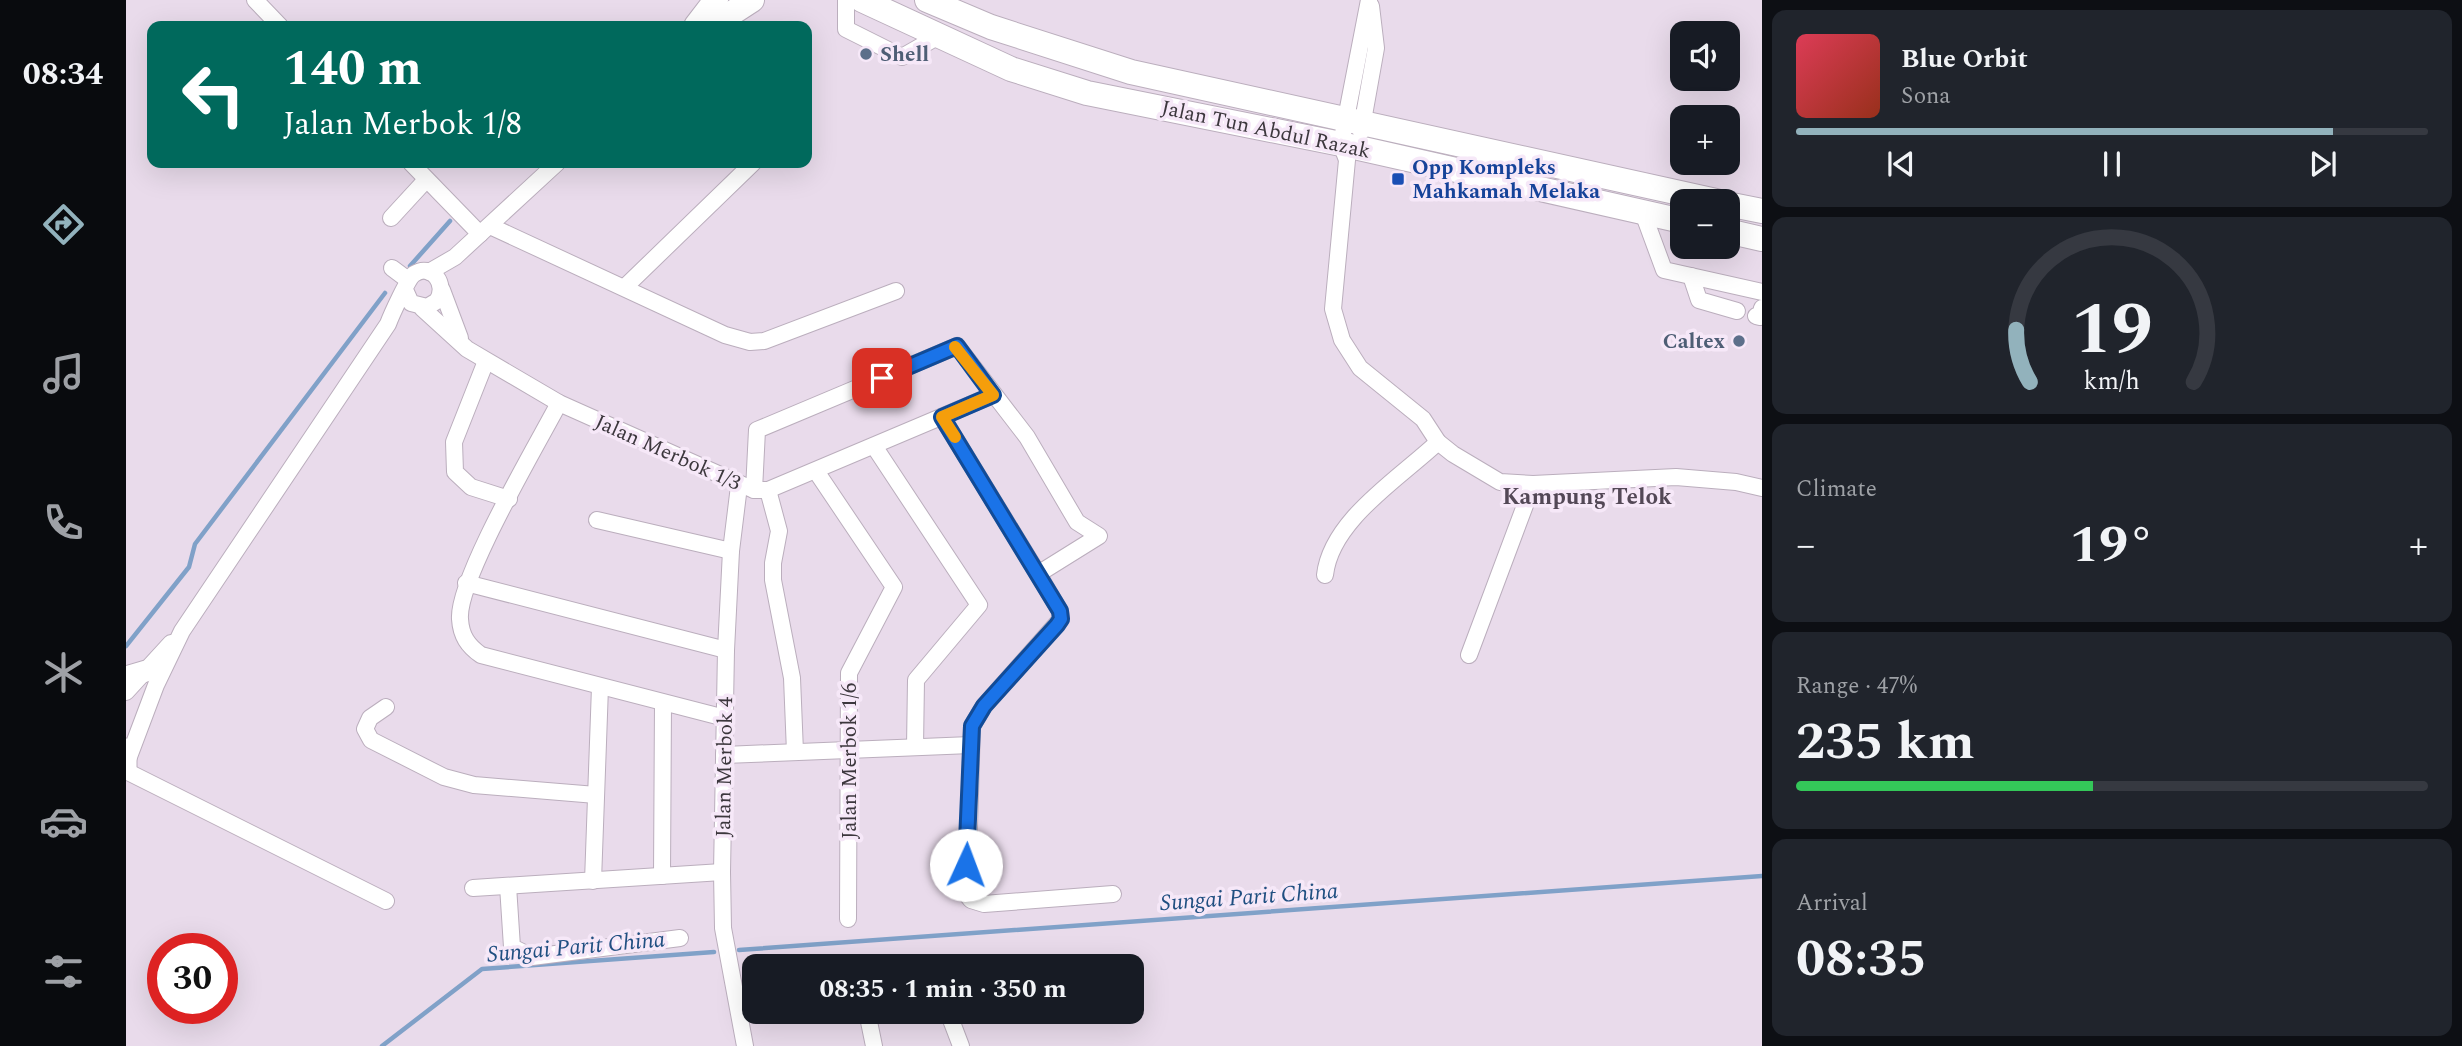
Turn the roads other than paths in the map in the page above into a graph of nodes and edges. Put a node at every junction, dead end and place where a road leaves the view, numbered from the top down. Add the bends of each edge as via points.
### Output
1 (256, 0) edge
2 (716, 0) edge
3 (724, 0) edge
4 (752, 0) edge
5 (846, 0) edge
6 (862, 0) edge
7 (927, 0) edge
8 (1370, 0) edge
9 (276, 21) edge
10 (701, 21) edge
11 (703, 21) edge
12 (720, 21) edge
13 (937, 37) junction
14 (1351, 140) junction
15 (415, 168) edge
16 (552, 168) edge
17 (748, 168) edge
18 (425, 181) junction
19 (1670, 193) edge
20 (1740, 207) edge
21 (1762, 211) edge
22 (1643, 213) junction
23 (391, 218) dead end
24 (1670, 219) edge
25 (485, 230) junction
26 (1740, 234) edge
27 (1762, 239) edge
28 (393, 268) dead end
29 (1691, 276) junction
30 (437, 282) junction
31 (407, 286) junction
32 (626, 286) junction
33 (896, 291) dead end
34 (1762, 292) edge
35 (419, 307) junction
36 (1737, 311) dead end
37 (388, 324) junction
38 (467, 349) junction
39 (486, 361) junction
40 (993, 395) junction
41 (559, 403) junction
42 (942, 417) junction
43 (1438, 442) junction
44 (874, 446) junction
45 (816, 471) junction
46 (1533, 484) junction
47 (754, 488) junction
48 (1762, 488) edge
49 (509, 499) junction
50 (597, 520) dead end
51 (731, 551) junction
52 (1038, 573) junction
53 (1325, 575) dead end
54 (466, 583) junction
55 (182, 631) junction
56 (726, 650) junction
57 (1469, 654) dead end
58 (136, 674) edge
59 (600, 687) junction
60 (126, 692) edge
61 (663, 703) junction
62 (386, 706) dead end
63 (725, 718) junction
64 (971, 745) junction
65 (915, 747) junction
66 (849, 750) junction
67 (795, 752) junction
68 (724, 755) junction
69 (126, 762) edge
70 (596, 795) junction
71 (722, 872) junction
72 (662, 876) junction
73 (593, 881) junction
74 (508, 886) junction
75 (474, 888) dead end
76 (1113, 894) dead end
77 (386, 901) dead end
78 (848, 919) dead end
79 (680, 938) dead end
80 (869, 1024) edge
81 (953, 1024) edge
82 (745, 1046) edge
83 (874, 1046) edge
84 (961, 1046) edge

1 - 9 street
2 - 10 highway
3 - 11 street
4 - 12 highway
5 - 13 street via 846,29 902,57
6 - 13 highway, Jalan Tun Abdul Razak
7 - 14 highway, Jalan Tun Abdul Razak via 1070,55
8 - 14 street
8 - 14 street via 1376,48
13 - 14 highway, Jalan Tun Abdul Razak via 1011,69 1087,93
14 - 19 highway, Jalan Tun Abdul Razak
14 - 22 highway, Jalan Tun Abdul Razak
14 - 43 street via 1334,309 1342,340 1360,368 1423,419
15 - 18 street
16 - 25 street
17 - 32 street
18 - 23 street
18 - 25 street
20 - 21 highway
22 - 24 highway, Jalan Tun Abdul Razak
22 - 29 street via 1664,270
25 - 30 street via 455,257
25 - 32 street
26 - 27 highway
28 - 31 street, Jalan Merbok 1/3
29 - 34 street
29 - 36 street via 1699,300
30 - 31 street via 417,272
30 - 35 street via 433,305
30 - 38 street
31 - 35 street, Jalan Merbok 1/3
31 - 37 street
32 - 33 street via 725,335 750,342 775,338
35 - 37 street
35 - 38 street, Jalan Merbok 1/3
37 - 55 street
38 - 39 street, Jalan Merbok 1/3
39 - 41 street, Jalan Merbok 1/3
39 - 49 street via 454,442 456,472 471,487
40 - 42 street, Jalan Merbok 1/3
40 - 47 street via 957,346 757,430
40 - 52 street via 1027,437 1077,522 1098,536
41 - 47 street, Jalan Merbok 1/3
41 - 49 street
42 - 44 street, Jalan Merbok 1/3
42 - 52 street
43 - 46 street via 1485,476
43 - 53 street via 1351,521 1327,556
44 - 45 street, Jalan Merbok 1/3
44 - 65 street via 979,605 916,680
45 - 47 street, Jalan Merbok 1/3
45 - 66 street, Jalan Merbok 1/6 via 894,587 849,673
46 - 48 street via 1675,477
46 - 57 street
47 - 51 street, Jalan Merbok 4
47 - 67 street via 779,531 773,580 792,678
49 - 54 street
50 - 51 street
51 - 56 street, Jalan Merbok 4
52 - 64 street via 1061,619 976,716
54 - 56 street
54 - 59 street via 459,618 468,646 481,654
55 - 58 street
55 - 69 street
56 - 63 street, Jalan Merbok 4
58 - 60 street
59 - 61 street
59 - 70 street
61 - 63 street
61 - 72 street
62 - 70 street via 370,718 365,729 371,740 444,776 474,785
63 - 68 street, Jalan Merbok 4
64 - 65 street
64 - 76 street via 965,888 971,900 984,904
65 - 66 street
66 - 67 street
66 - 78 street, Jalan Merbok 1/6
67 - 68 street
68 - 71 street, Jalan Merbok 4
69 - 77 street
70 - 73 street
71 - 72 street
71 - 82 street, Jalan Merbok 4 via 723,928
72 - 73 street
73 - 74 street
74 - 75 street
74 - 79 street via 512,947 532,957
80 - 83 street
81 - 84 street

